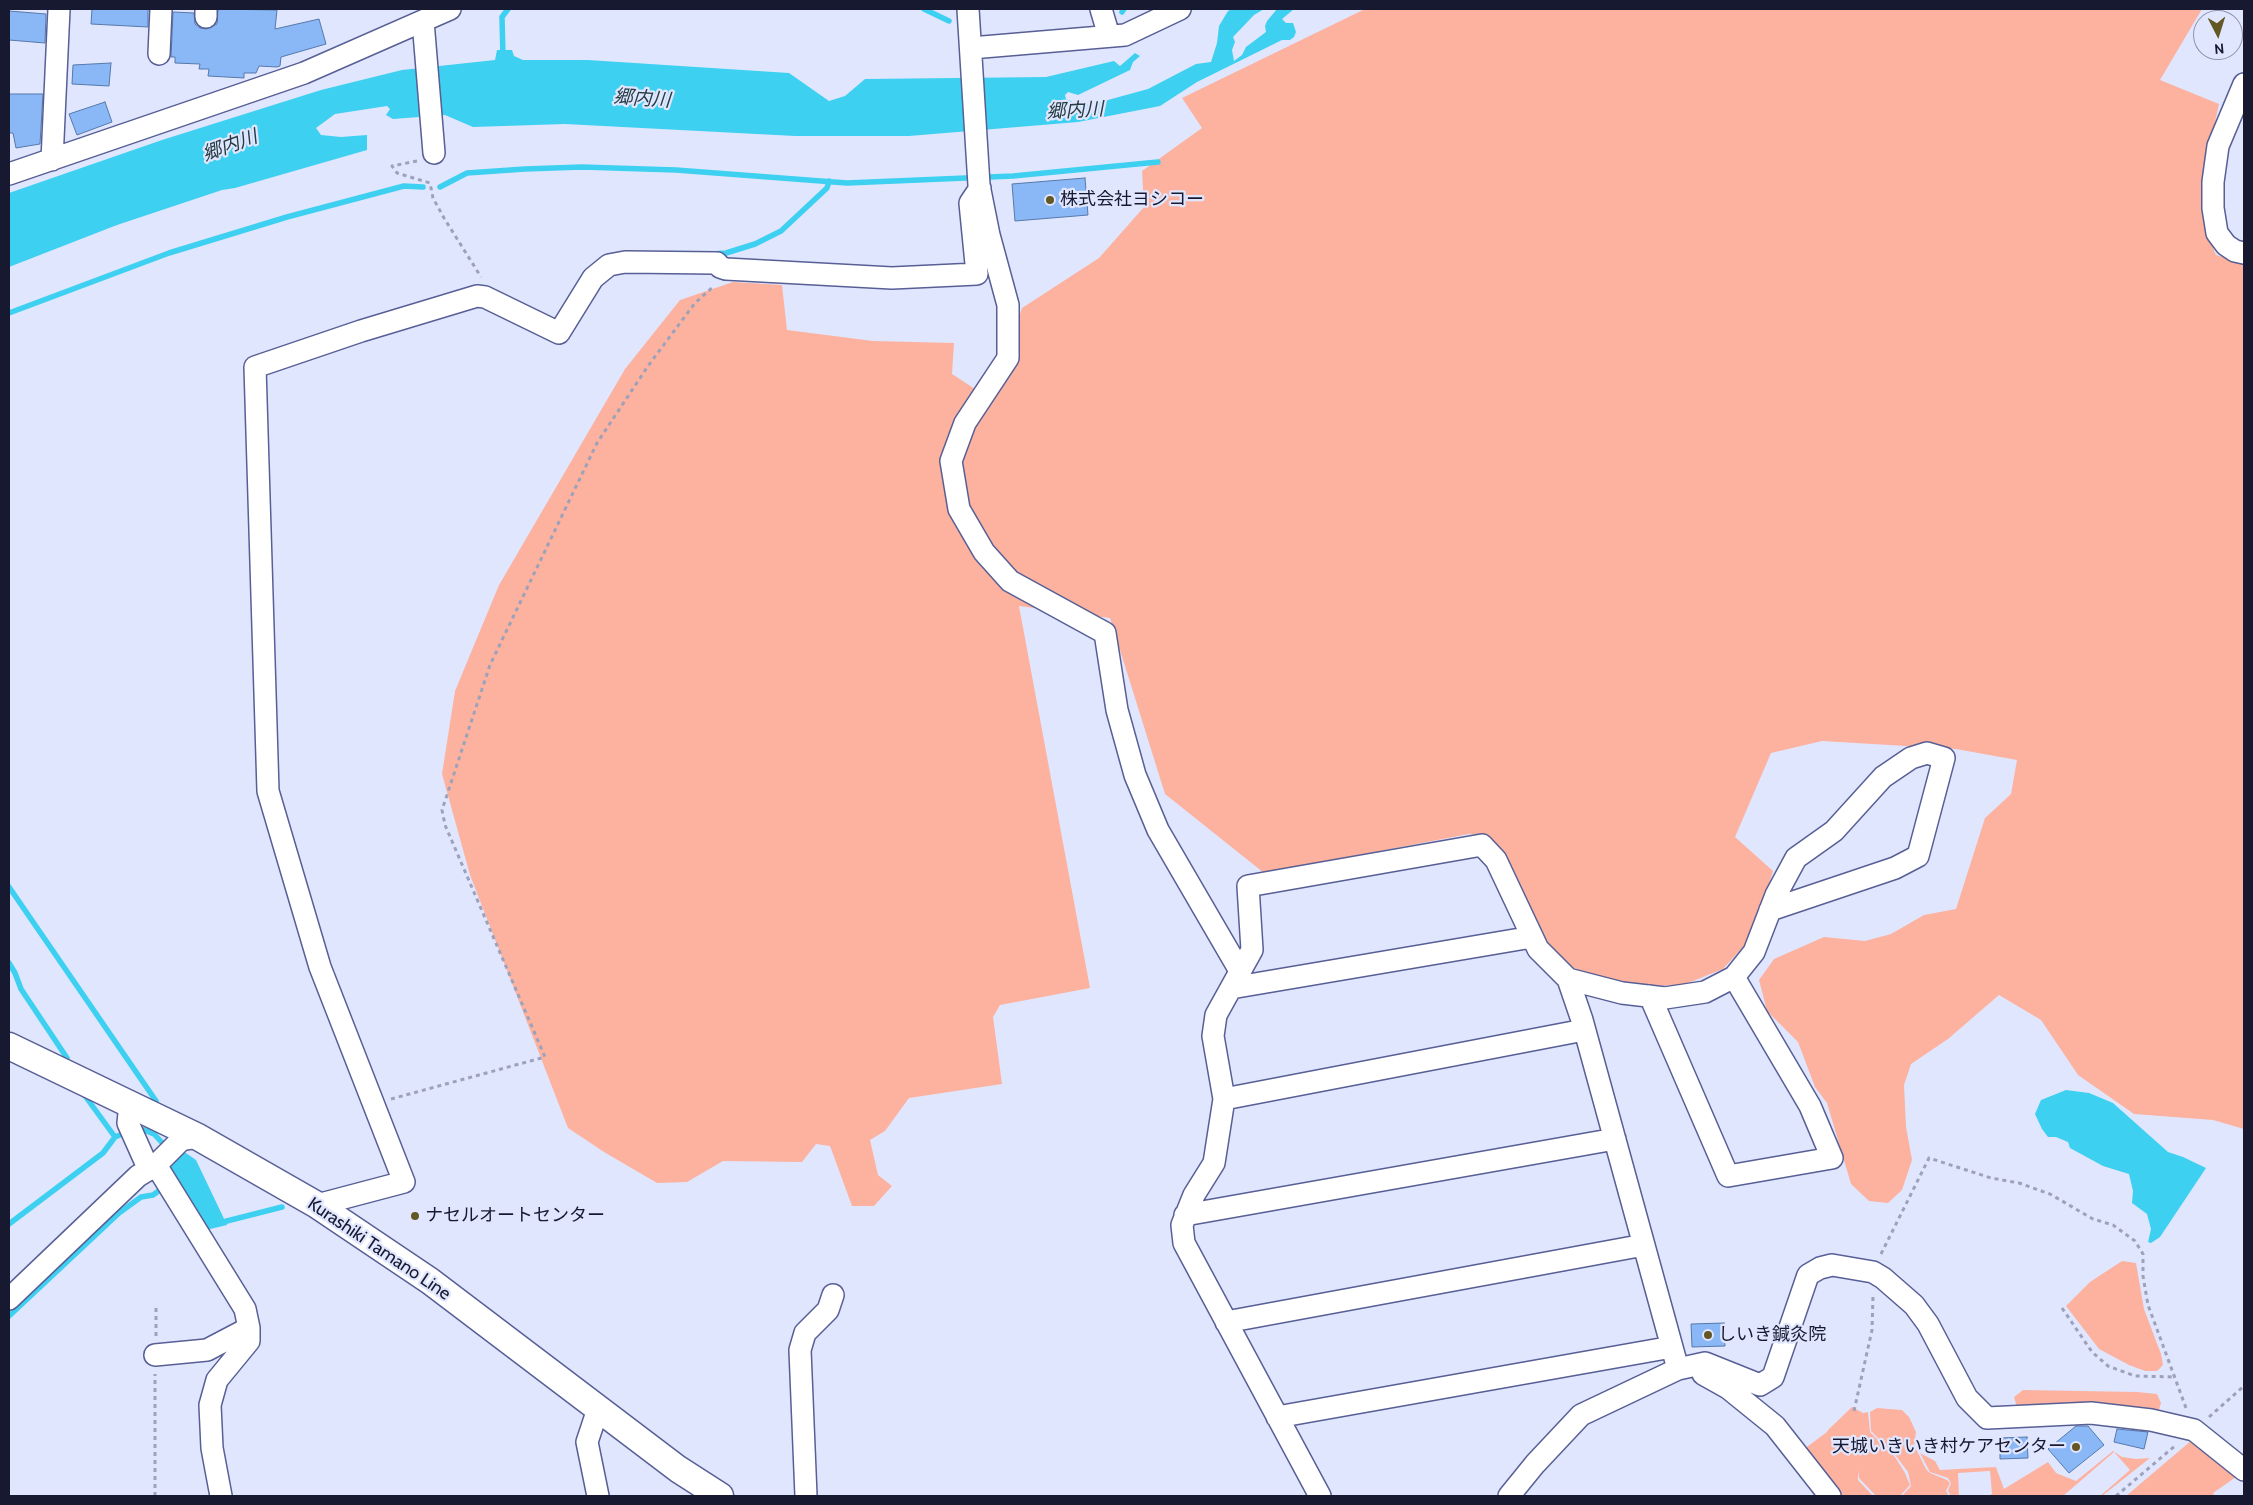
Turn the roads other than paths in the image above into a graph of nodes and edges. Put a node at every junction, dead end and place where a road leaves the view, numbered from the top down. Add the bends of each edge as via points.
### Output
1 (60, 9) edge
2 (161, 9) edge
3 (450, 9) edge
4 (968, 9) edge
5 (1101, 9) edge
6 (1180, 9) edge
7 (423, 31) junction
8 (1109, 36) junction
9 (970, 52) junction
10 (158, 54) dead end
11 (2244, 84) edge
12 (434, 153) road end
13 (52, 160) junction
14 (9, 174) edge
15 (978, 174) junction
16 (2244, 253) edge
17 (1770, 910) junction
18 (1532, 937) junction
19 (1734, 977) junction
20 (1568, 979) junction
21 (1235, 980) junction
22 (1650, 996) junction
23 (1584, 1030) junction
24 (9, 1046) edge
25 (1224, 1098) junction
26 (131, 1122) junction
27 (1614, 1139) junction
28 (169, 1163) junction
29 (317, 1205) junction
30 (1185, 1216) junction
31 (1644, 1245) junction
32 (833, 1295) dead end
33 (9, 1299) edge
34 (1226, 1322) junction
35 (249, 1328) junction
36 (1672, 1347) junction
37 (155, 1355) road end
38 (1684, 1368) junction
39 (598, 1409) junction
40 (1277, 1416) junction
41 (2244, 1470) edge
42 (221, 1496) edge
43 (598, 1496) edge
44 (720, 1496) edge
45 (806, 1496) edge
46 (1320, 1496) edge
47 (1509, 1496) edge
48 (1830, 1496) edge

1 - 13 street
2 - 10 street
3 - 7 street
4 - 9 street
5 - 8 street
6 - 8 street via 1125,35
7 - 12 street
7 - 13 street
8 - 9 street
9 - 15 street
11 - 16 street via 2218,146 2213,208 2217,233 2226,245
13 - 14 street
15 - 21 street via 989,235 1008,305 1008,358 965,423 951,461 959,510 984,552 1010,581 1105,633 1117,710 1135,775 1158,830
15 - 29 street via 970,203 977,274 892,278 726,269 717,263 625,262 609,265 593,278 559,333 485,297 470,297 255,367 268,791 320,966 404,1182
17 - 17 street via 1796,858 1834,831 1883,778 1911,758 1927,753 1944,758 1918,856 1895,868
17 - 19 street via 1754,952
18 - 20 street via 1538,949
18 - 21 street
18 - 21 street via 1496,860 1482,845 1248,886 1252,950
19 - 22 street via 1705,992 1665,998
19 - 22 street via 1810,1106 1832,1158 1728,1176
20 - 22 street via 1622,993
20 - 23 street
21 - 25 street via 1216,1015 1214,1036
23 - 25 street
23 - 27 street
24 - 26 main road, Kurashiki Tamano Line
25 - 30 street via 1214,1163 1194,1194
26 - 28 main road, Kurashiki Tamano Line
26 - 28 street
27 - 30 street
27 - 31 street
28 - 29 main road, Kurashiki Tamano Line
28 - 33 street via 138,1176
28 - 35 street via 245,1309
29 - 39 main road, Kurashiki Tamano Line via 430,1281
30 - 34 street via 1182,1225 1184,1243
31 - 34 street
31 - 36 street
32 - 45 street via 828,1310 806,1333 800,1350
34 - 40 street
35 - 37 street via 207,1350
35 - 42 street via 249,1341 217,1380 210,1405 212,1448
36 - 38 street
36 - 40 street
38 - 41 street via 1705,1363 1760,1385 1773,1377 1808,1276 1820,1268 1832,1266 1873,1272 1914,1305 1928,1324 1967,1398 1987,1418 2091,1414 2151,1420 2194,1430
38 - 47 street via 1581,1415
38 - 48 street via 1728,1388 1775,1426
39 - 43 street via 587,1442
39 - 44 main road, Kurashiki Tamano Line
40 - 46 street

